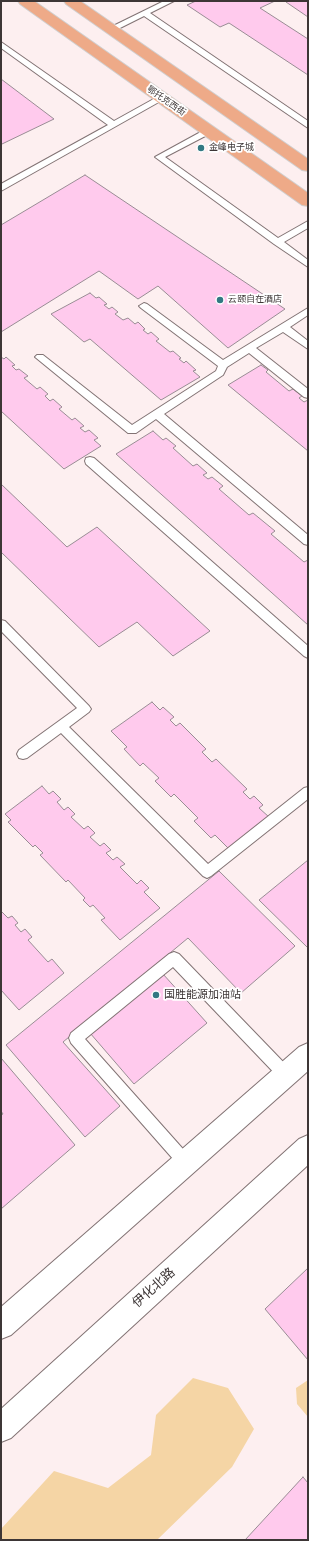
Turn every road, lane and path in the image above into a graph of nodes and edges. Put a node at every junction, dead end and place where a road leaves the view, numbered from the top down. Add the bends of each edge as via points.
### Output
1 (25, 1) edge
2 (71, 1) edge
3 (170, 1) edge
4 (144, 13) junction
5 (111, 29) junction
6 (1, 44) edge
7 (162, 98) junction
8 (114, 125) junction
9 (308, 125) edge
10 (208, 131) junction
11 (308, 166) edge
12 (1, 188) edge
13 (308, 201) edge
14 (308, 224) edge
15 (277, 242) junction
16 (308, 264) edge
17 (144, 306) dead end
18 (308, 311) edge
19 (283, 327) junction
20 (308, 346) edge
21 (250, 348) junction
22 (40, 357) dead end
23 (223, 365) junction
24 (308, 394) edge
25 (157, 414) junction
26 (90, 461) dead end
27 (308, 541) edge
28 (1, 624) edge
29 (308, 652) edge
30 (62, 727) junction
31 (23, 754) dead end
32 (308, 792) edge
33 (308, 1056) edge
34 (286, 1075) junction
35 (308, 1148) edge
36 (186, 1163) junction
37 (1, 1325) edge
38 (1, 1428) edge

1 - 7 main road, 鄂托克西街
2 - 5 main road
3 - 4 lane
4 - 5 lane
4 - 9 lane
5 - 11 main road
6 - 8 lane
7 - 8 lane
7 - 10 main road, 鄂托克西街
8 - 12 lane
10 - 13 main road, 鄂托克西街
10 - 15 lane via 159,157
14 - 15 lane
15 - 16 lane
17 - 23 lane
18 - 19 lane
19 - 20 lane
19 - 21 lane
21 - 23 lane
21 - 24 lane
22 - 25 lane via 132,430
23 - 25 lane via 220,373
25 - 27 lane
26 - 29 lane
28 - 30 lane via 85,709
30 - 31 lane
30 - 32 lane via 207,872
33 - 34 street
34 - 36 street
34 - 36 lane via 174,958 76,1038
35 - 38 street, 伊化北路
36 - 37 street

